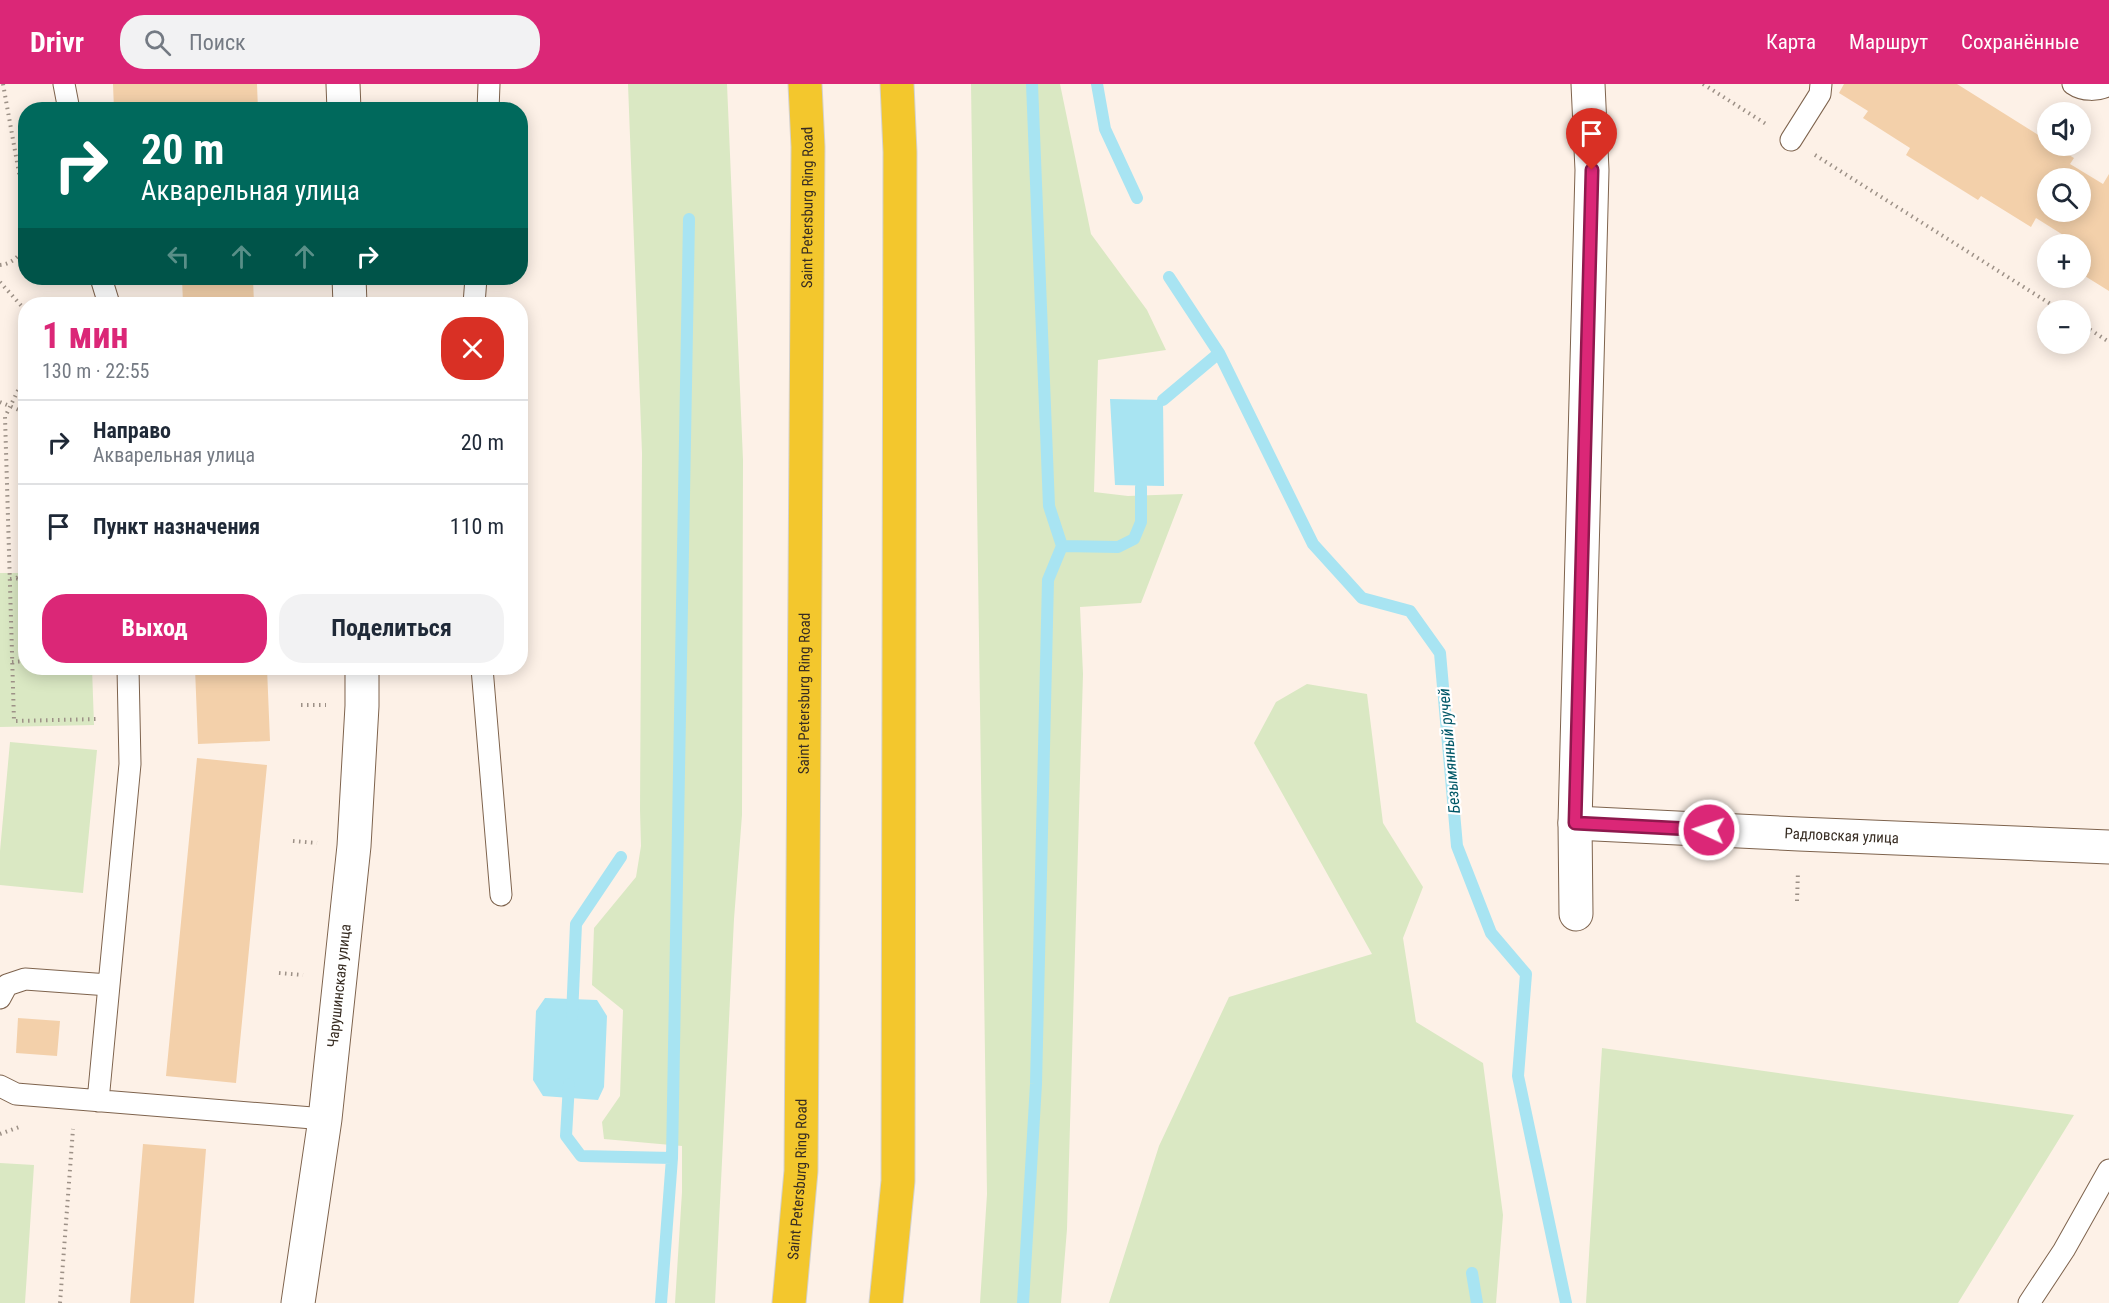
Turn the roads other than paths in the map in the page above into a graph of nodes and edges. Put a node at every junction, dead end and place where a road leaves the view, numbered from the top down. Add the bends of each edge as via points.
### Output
1 (64, 84) edge
2 (343, 84) edge
3 (489, 84) edge
4 (805, 84) edge
5 (897, 84) edge
6 (1588, 84) edge
7 (1821, 84) edge
8 (2073, 84) edge
9 (2109, 85) edge
10 (67, 102) edge
11 (344, 102) edge
12 (488, 102) edge
13 (1791, 140) road end
14 (128, 675) edge
15 (362, 675) edge
16 (483, 675) edge
17 (1575, 823) junction
18 (2109, 846) edge
19 (501, 895) dead end
20 (1576, 914) dead end
21 (109, 986) junction
22 (0, 998) edge
23 (0, 1086) edge
24 (98, 1101) junction
25 (325, 1119) junction
26 (2109, 1170) edge
27 (298, 1303) edge
28 (789, 1303) edge
29 (886, 1303) edge
30 (2029, 1303) edge

1 - 10 lane
2 - 11 street
3 - 12 lane
4 - 28 highway, Saint Petersburg Ring Road via 808,147 801,1171
5 - 29 highway via 898,1169
6 - 17 street via 1592,170
7 - 13 lane via 1820,94
8 - 9 lane via 2101,90
14 - 21 lane via 130,764
15 - 25 street, Чарушинская улица via 354,846
16 - 19 lane
17 - 18 street, Радловская улица
17 - 20 street
21 - 22 lane via 25,979 7,985
21 - 24 lane
23 - 24 lane via 16,1094
24 - 25 lane
25 - 27 street, Чарушинская улица
26 - 30 lane

